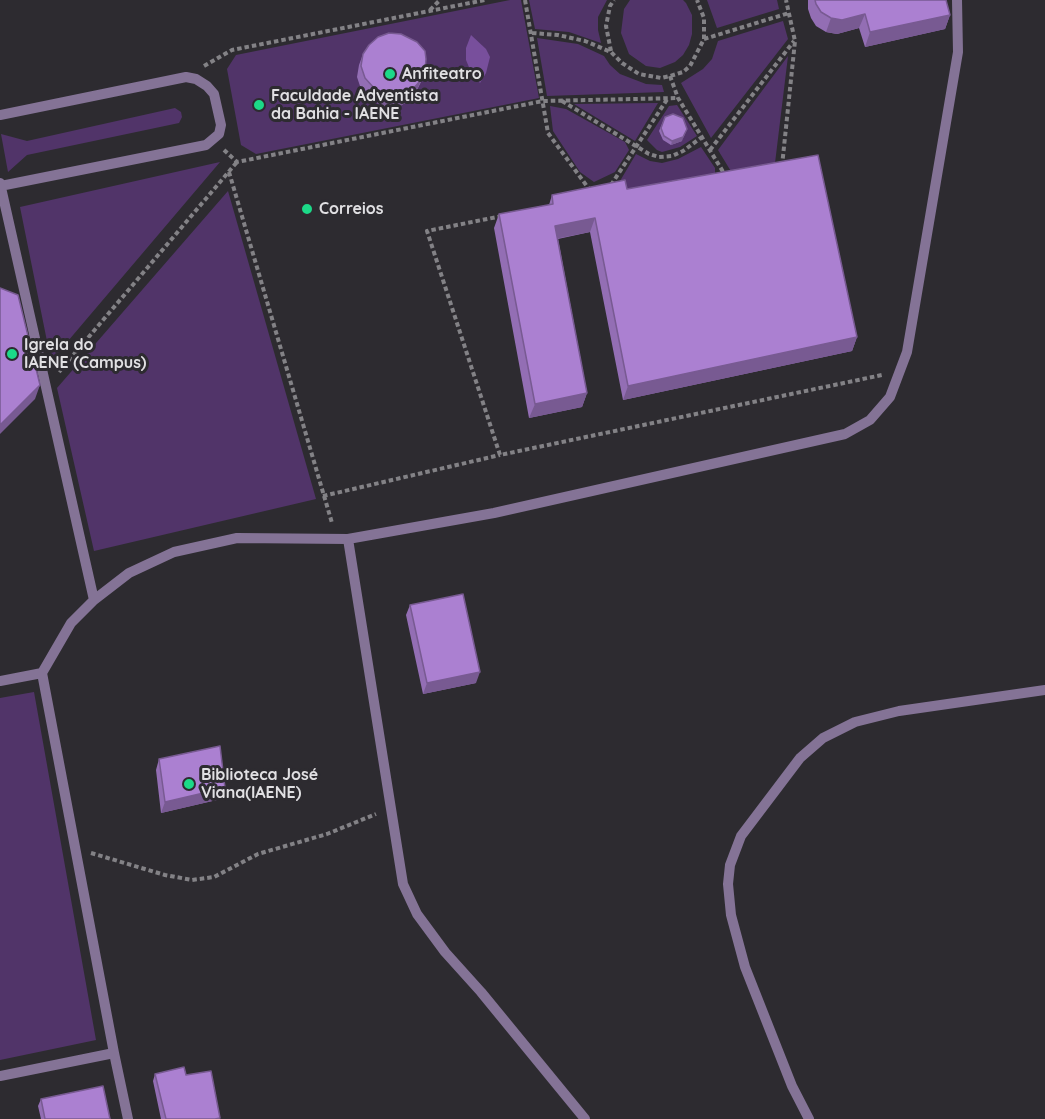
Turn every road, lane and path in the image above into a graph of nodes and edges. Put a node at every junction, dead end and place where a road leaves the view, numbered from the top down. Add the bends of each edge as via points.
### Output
1 (440, 0) edge
2 (485, 0) edge
3 (525, 0) edge
4 (614, 0) edge
5 (697, 0) edge
6 (786, 0) edge
7 (957, 0) edge
8 (429, 11) junction
9 (789, 13) junction
10 (532, 33) junction
11 (704, 39) junction
12 (795, 41) junction
13 (611, 52) junction
14 (186, 76) junction
15 (670, 76) junction
16 (668, 98) junction
17 (678, 98) junction
18 (543, 101) junction
19 (561, 101) junction
20 (0, 115) edge
21 (702, 137) junction
22 (214, 140) junction
23 (635, 146) junction
24 (710, 150) junction
25 (237, 162) junction
26 (781, 170) edge
27 (229, 172) junction
28 (728, 181) edge
29 (0, 185) edge
30 (611, 185) junction
31 (589, 189) junction
32 (619, 191) edge
33 (580, 196) edge
34 (505, 216) edge
35 (900, 371) junction
36 (46, 387) junction
37 (500, 455) junction
38 (323, 496) junction
39 (337, 538) junction
40 (348, 539) junction
41 (94, 600) junction
42 (42, 674) junction
43 (0, 681) edge
44 (1045, 690) edge
45 (390, 809) junction
46 (75, 849) junction
47 (114, 1053) junction
48 (0, 1076) edge
49 (128, 1119) edge
50 (585, 1119) edge
51 (809, 1119) edge

1 - 8 path
2 - 8 path
3 - 10 path
4 - 13 path via 606,26
5 - 11 path via 704,18
6 - 9 path
7 - 35 lane via 958,52 951,106 907,352
8 - 14 path via 232,50
9 - 11 path
9 - 12 path
10 - 13 path via 585,41
10 - 18 path
11 - 15 path via 690,66
12 - 24 path
12 - 26 path
13 - 15 path via 639,74
14 - 20 lane
14 - 22 lane via 214,94 221,125
15 - 17 path
16 - 17 path
16 - 19 path
16 - 23 path
17 - 21 path
18 - 19 path
18 - 25 path
18 - 31 path via 548,133
19 - 23 path
21 - 23 path via 695,145 672,156 659,157
21 - 24 path
22 - 25 path
22 - 29 lane via 206,145
23 - 30 path
24 - 28 path
25 - 27 path
27 - 36 path
27 - 38 path
29 - 36 lane
30 - 31 path
30 - 32 path
31 - 33 path
34 - 37 path via 427,231
35 - 37 path
35 - 40 lane via 890,397 870,420 845,434 494,513
36 - 41 lane
37 - 38 path
38 - 39 path
39 - 40 lane
39 - 41 lane via 237,538 174,552 129,573
40 - 45 lane
41 - 42 lane via 71,623
42 - 43 lane
42 - 46 lane
44 - 51 lane via 899,711 855,722 824,738 800,758 741,836 730,865 731,915 745,968
45 - 46 path via 327,834 258,854 214,877 192,880
45 - 50 lane via 403,884 417,914
46 - 47 lane
47 - 48 lane
47 - 49 lane

